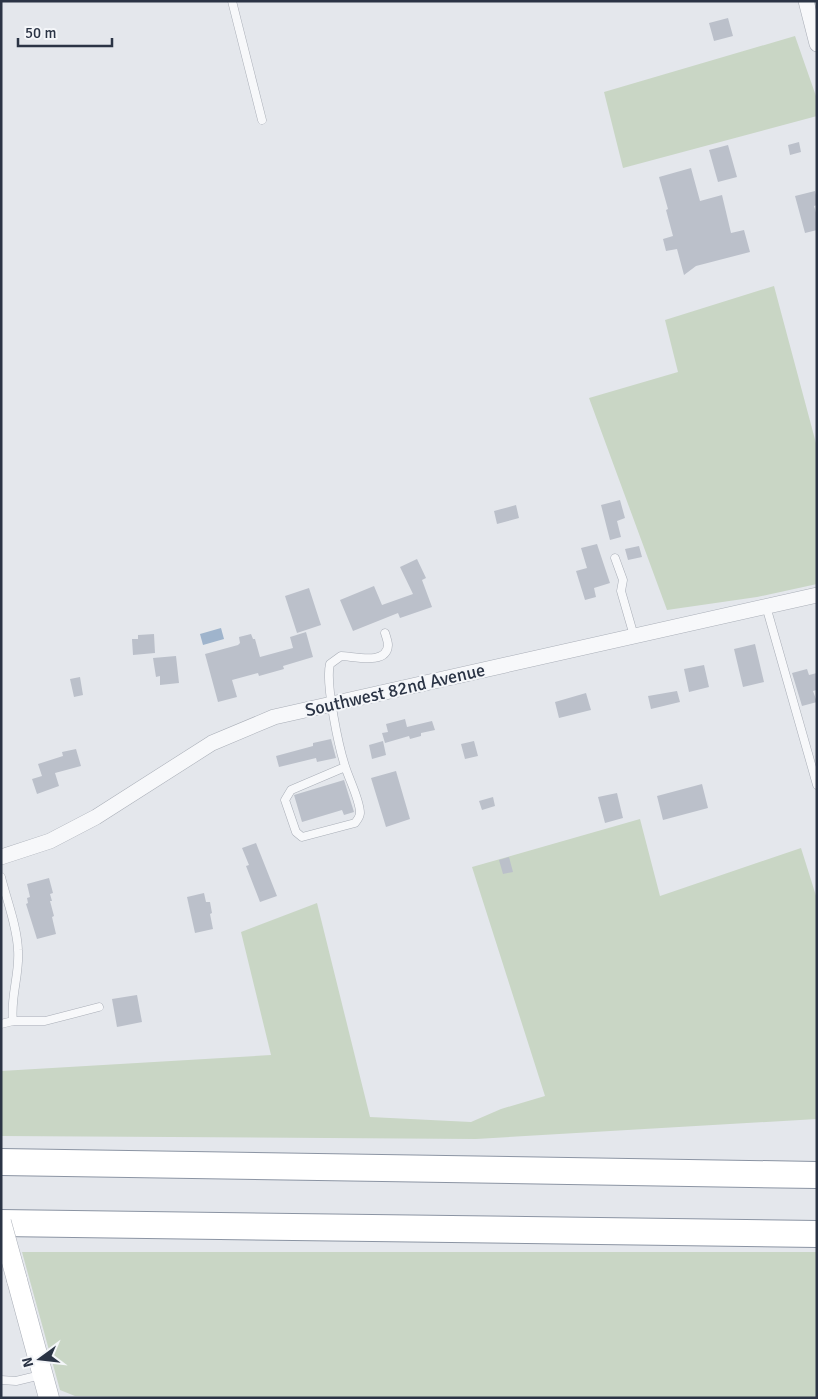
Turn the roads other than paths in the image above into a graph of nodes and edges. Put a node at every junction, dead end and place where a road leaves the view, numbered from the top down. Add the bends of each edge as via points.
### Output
1 (232, 1) edge
2 (806, 1) edge
3 (817, 44) edge
4 (262, 120) dead end
5 (615, 558) dead end
6 (817, 595) edge
7 (766, 606) junction
8 (385, 633) dead end
9 (634, 636) junction
10 (332, 704) junction
11 (345, 767) junction
12 (817, 785) edge
13 (1, 857) edge
14 (1, 877) edge
15 (99, 1007) dead end
16 (13, 1021) junction
17 (1, 1024) edge
18 (1, 1162) edge
19 (817, 1174) edge
20 (1, 1222) edge
21 (817, 1234) edge
22 (43, 1374) junction
23 (1, 1380) edge
24 (49, 1398) edge

1 - 4 lane
2 - 3 street
5 - 9 lane via 623,580 621,591
6 - 7 street, Southwest 82nd Avenue
7 - 9 street, Southwest 82nd Avenue
7 - 12 lane
8 - 10 lane via 388,646 379,657 341,656 330,664
9 - 10 street, Southwest 82nd Avenue
10 - 11 lane
10 - 13 street, Southwest 82nd Avenue via 274,717 212,743 96,817 50,841
11 - 11 lane via 357,801 359,818 354,823 300,836 285,800 287,795 291,790
14 - 16 lane via 18,950 11,1008
15 - 16 lane via 45,1021
16 - 17 lane
18 - 19 highway
20 - 21 highway
20 - 22 street, bridge
22 - 23 lane via 16,1381
22 - 24 street

